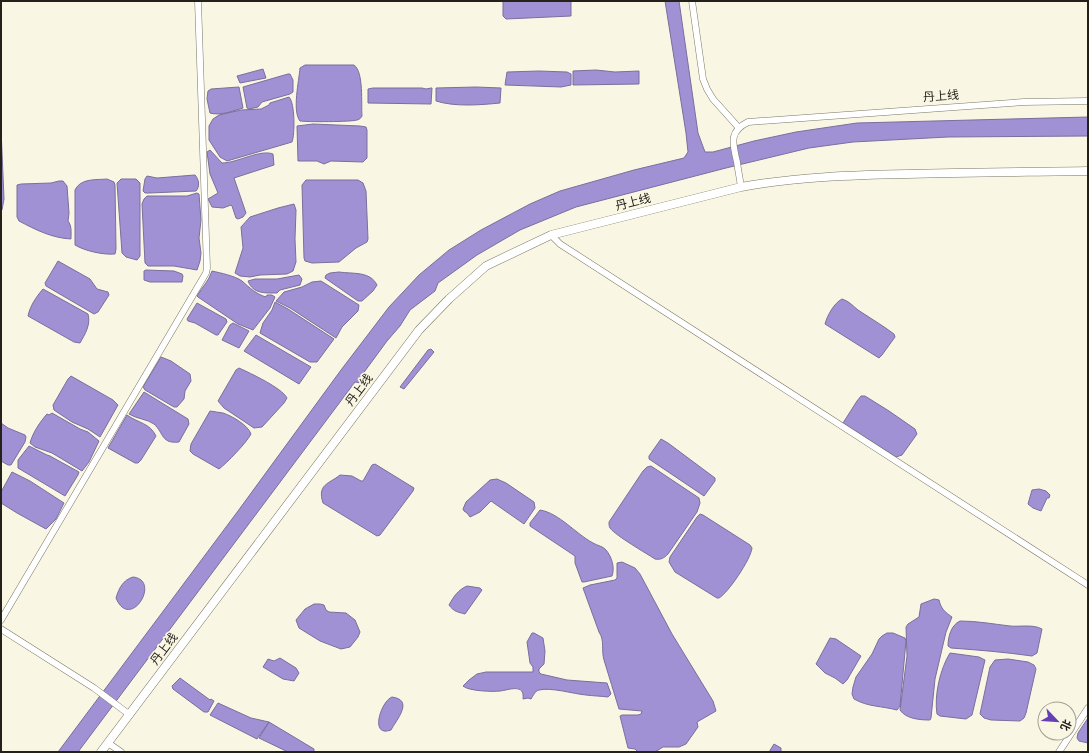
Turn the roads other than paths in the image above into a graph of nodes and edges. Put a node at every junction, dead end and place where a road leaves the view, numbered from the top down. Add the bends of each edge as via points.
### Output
1 (198, 1) edge
2 (692, 1) edge
3 (1088, 101) edge
4 (740, 128) junction
5 (1088, 171) edge
6 (741, 187) junction
7 (551, 235) junction
8 (1088, 585) edge
9 (1, 620) edge
10 (1, 629) edge
11 (1088, 708) edge
12 (130, 715) junction
13 (108, 744) junction
14 (101, 752) edge
15 (121, 752) edge
16 (1059, 752) edge

1 - 9 street via 206,273
2 - 4 street via 703,79 707,89
3 - 4 street, 丹上线 via 1024,102 748,122
4 - 6 street via 734,134 733,145
5 - 6 main road, 丹上线 via 801,178
6 - 7 main road, 丹上线
7 - 8 street via 560,244
7 - 12 main road, 丹上线 via 486,266 448,299 419,330
10 - 12 street via 73,674
11 - 16 street
12 - 13 main road, 丹上线
13 - 14 main road, 丹上线
13 - 15 street

